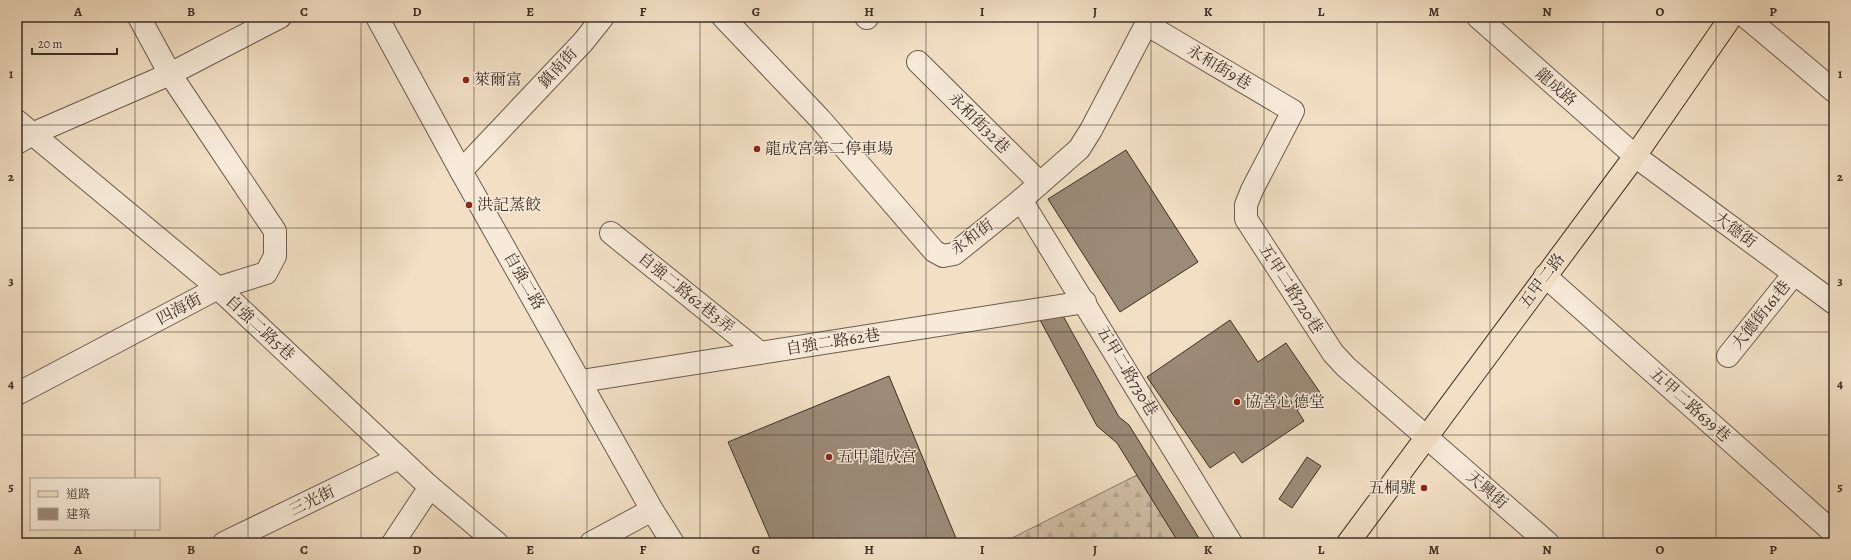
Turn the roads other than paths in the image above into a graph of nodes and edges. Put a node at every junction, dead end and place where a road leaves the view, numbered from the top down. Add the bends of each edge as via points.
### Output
1 (139, 17) edge
2 (280, 17) edge
3 (377, 17) edge
4 (603, 17) edge
5 (723, 17) edge
6 (1478, 17) edge
7 (1731, 17) edge
8 (1746, 17) edge
9 (1148, 20) edge
10 (918, 62) dead end
11 (170, 74) junction
12 (1834, 91) edge
13 (1293, 111) joint
14 (22, 133) edge
15 (1635, 156) junction
16 (461, 170) junction
17 (1040, 183) junction
18 (1021, 200) junction
19 (611, 233) dead end
20 (1794, 274) junction
21 (1545, 276) junction
22 (218, 288) junction
23 (1085, 302) junction
24 (1834, 303) edge
25 (760, 353) junction
26 (1728, 356) dead end
27 (581, 381) junction
28 (17, 394) edge
29 (1426, 438) junction
30 (399, 458) junction
31 (430, 487) junction
32 (652, 510) junction
33 (1834, 533) edge
34 (1352, 542) edge
35 (224, 543) edge
36 (393, 543) edge
37 (497, 543) edge
38 (592, 543) edge
39 (673, 543) edge
40 (1231, 543) edge
41 (1548, 543) edge

1 - 11 street, 四海街
2 - 11 street
3 - 16 street, 自強二路
4 - 16 street, 鎮南街 via 583,42
5 - 18 street, 永和街 via 820,119 934,251 943,256 954,254
6 - 15 street, 龍成路
7 - 15 main road, 五甲二路
8 - 12 street
9 - 13 street, 永和街9巷
9 - 17 street, 永和街 via 1079,149
10 - 17 street, 永和街32巷
11 - 14 street
11 - 22 street, 四海街 via 275,231 275,256 266,273
13 - 29 street, 五甲二路720巷 via 1250,195 1246,205 1246,219 1333,353 1346,368
14 - 22 street, 自強二路5巷
15 - 20 street, 大德街
15 - 21 main road, 五甲二路
16 - 27 street, 自強二路
17 - 18 street, 永和街
18 - 23 street, 五甲二路730巷
19 - 25 street, 自強二路62巷3弄
20 - 24 street, 大德街
20 - 26 street, 大德街161巷
21 - 29 main road, 五甲二路
21 - 33 street, 五甲二路639巷
22 - 28 street, 四海街
22 - 30 street, 自強二路5巷
23 - 25 street, 自強二路62巷
23 - 40 street, 五甲二路730巷
25 - 27 street, 自強二路62巷
27 - 32 street, 自強二路
29 - 34 main road, 五甲二路
29 - 41 street, 天興街
30 - 31 street, 自強二路5巷
30 - 35 street, 三光街
31 - 36 street
31 - 37 street, 自強二路5巷
32 - 38 street
32 - 39 street, 自強二路

